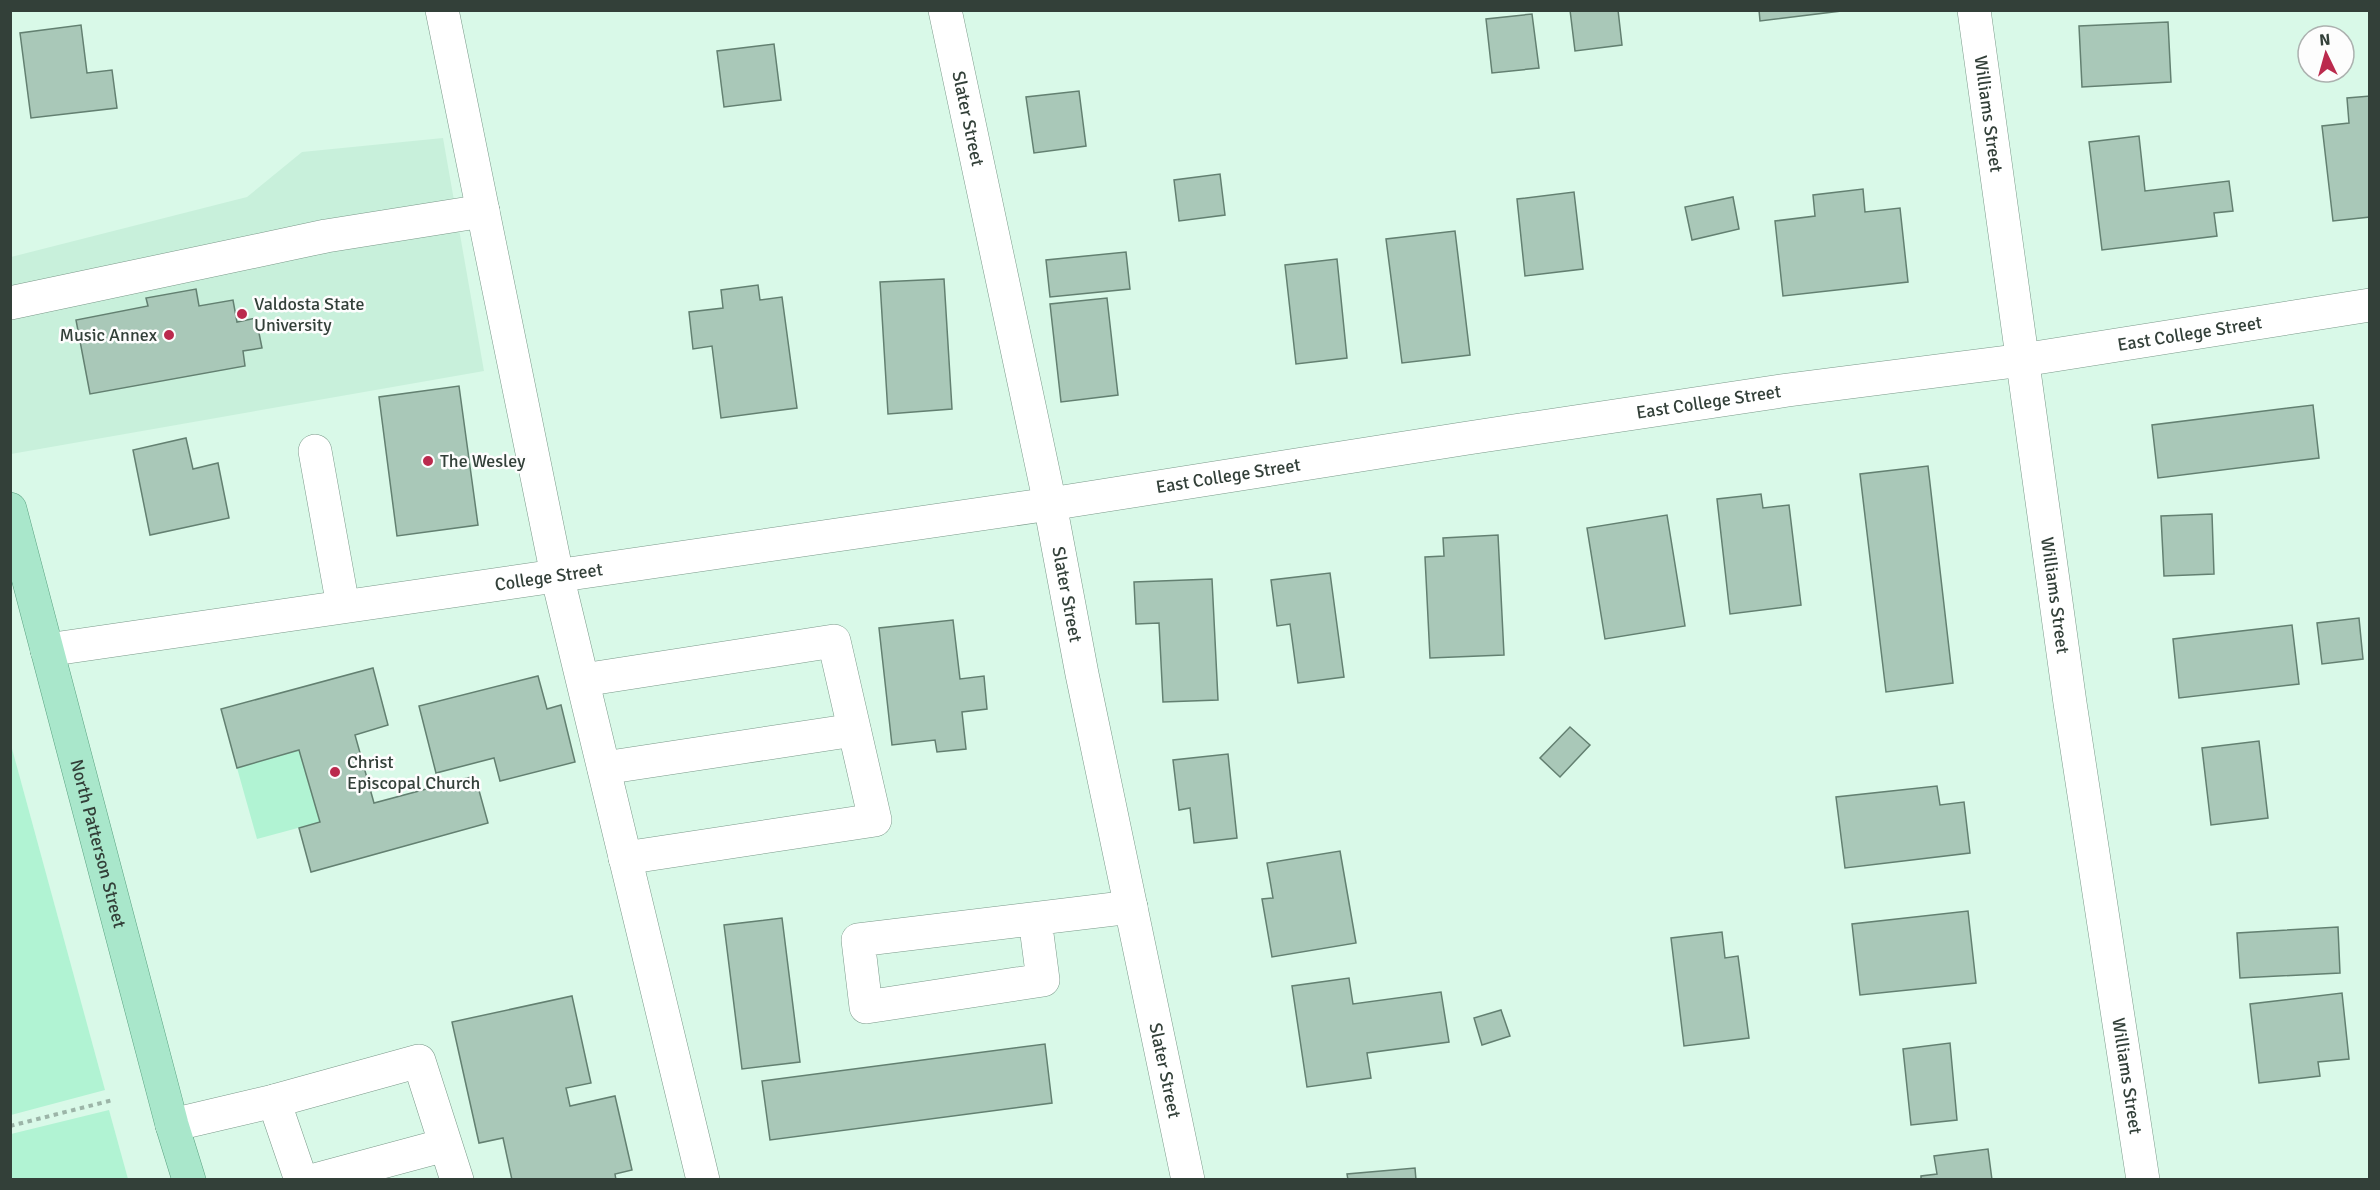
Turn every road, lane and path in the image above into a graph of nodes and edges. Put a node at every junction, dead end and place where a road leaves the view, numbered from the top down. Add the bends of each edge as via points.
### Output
1 (442, 10) edge
2 (945, 10) edge
3 (1974, 10) edge
4 (483, 211) junction
5 (10, 303) edge
6 (2370, 305) edge
7 (2023, 360) junction
8 (315, 451) dead end
9 (1050, 504) junction
10 (10, 509) edge
11 (557, 575) junction
12 (343, 606) junction
13 (47, 650) junction
14 (583, 680) junction
15 (854, 730) junction
16 (604, 768) junction
17 (625, 858) junction
18 (1131, 906) junction
19 (1035, 919) junction
20 (112, 1100) dead end
21 (273, 1101) junction
22 (172, 1125) junction
23 (10, 1126) edge
24 (445, 1145) junction
25 (189, 1179) edge
26 (301, 1179) edge
27 (315, 1179) edge
28 (457, 1179) edge
29 (703, 1179) edge
30 (1188, 1179) edge
31 (2143, 1179) edge

1 - 4 street
2 - 9 street, Slater Street
3 - 7 street, Williams Street
4 - 5 street via 326,236
4 - 11 street
6 - 7 street, East College Street
7 - 9 street, East College Street via 1788,390
7 - 31 street, Williams Street via 2070,703
8 - 12 street
9 - 11 street, College Street
9 - 18 street, Slater Street
10 - 13 main road, North Patterson Street
11 - 12 street, College Street
11 - 14 street
12 - 13 street, College Street
13 - 22 main road, North Patterson Street
14 - 15 street via 834,641
14 - 16 street
15 - 16 street
15 - 17 street via 875,820
16 - 17 street
17 - 29 street
18 - 19 street
18 - 30 street, Slater Street
19 - 19 street via 858,940 866,1007 1043,980
20 - 23 path
21 - 22 street
21 - 24 street via 419,1061
21 - 26 street
22 - 25 main road, North Patterson Street
24 - 27 street
24 - 28 street

